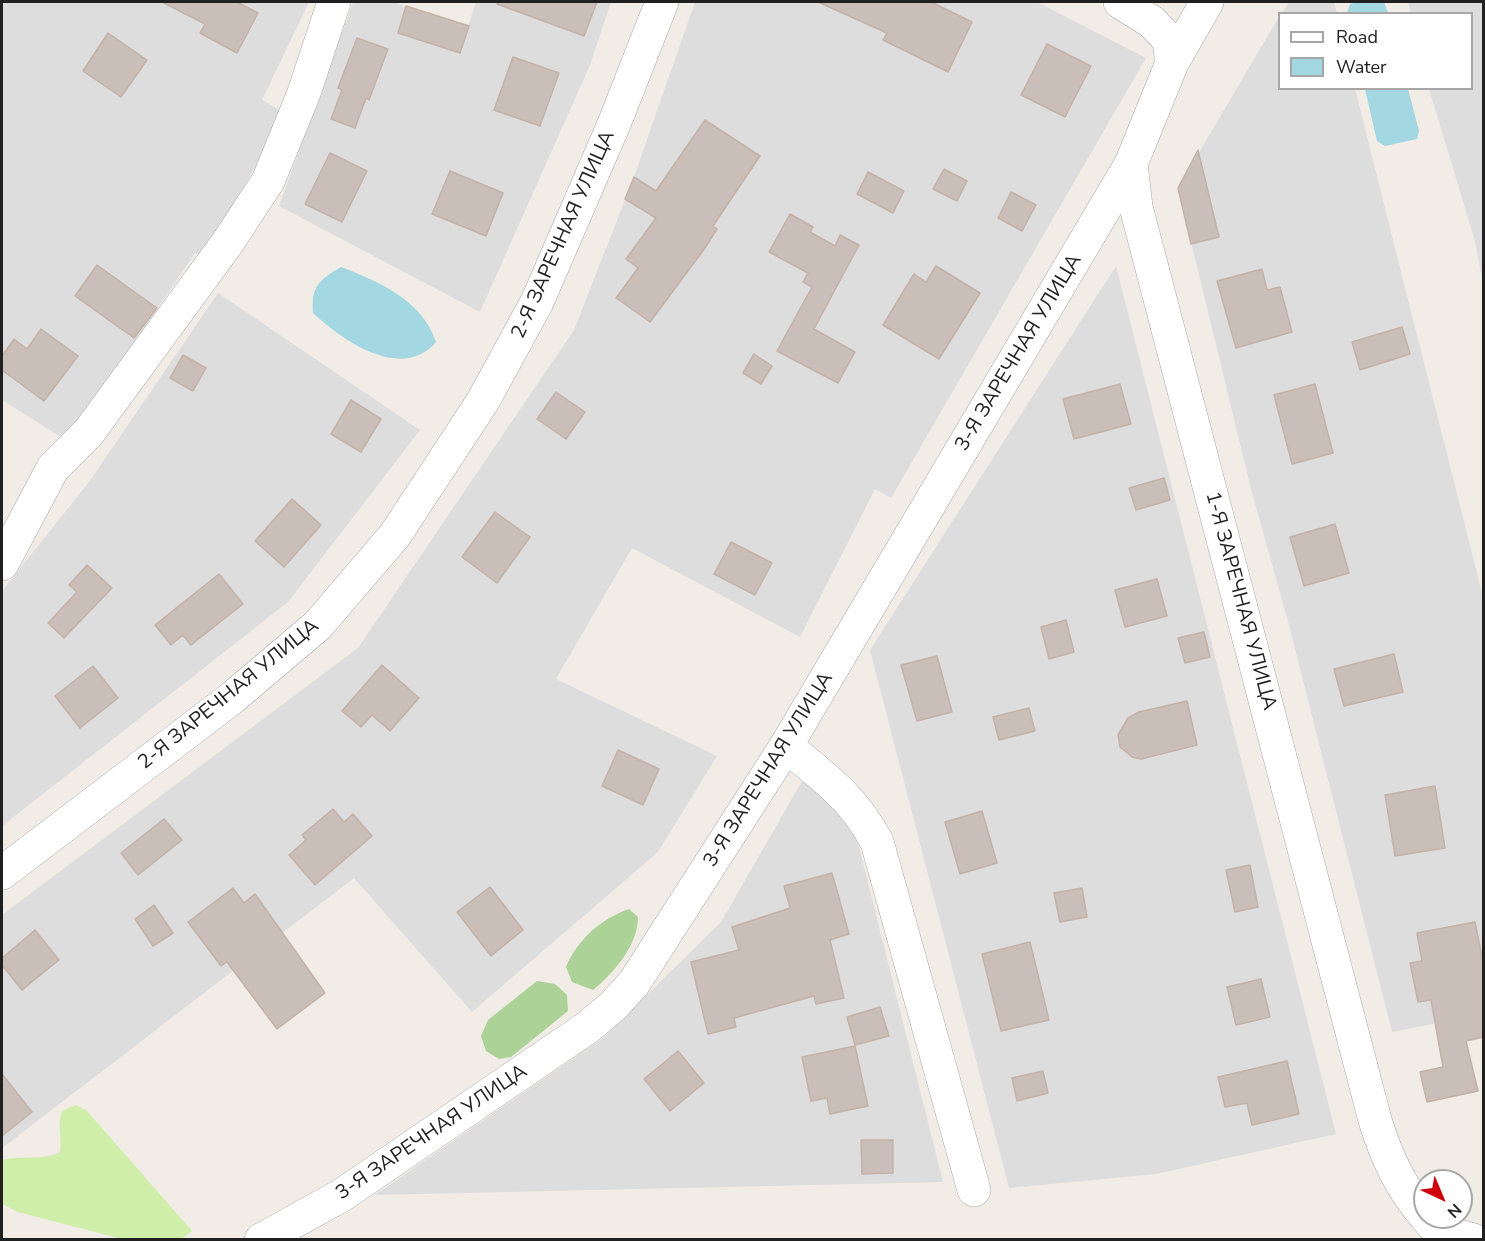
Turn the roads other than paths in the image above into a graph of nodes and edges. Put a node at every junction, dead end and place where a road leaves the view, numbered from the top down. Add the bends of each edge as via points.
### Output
1 (334, 2) edge
2 (662, 2) edge
3 (1120, 2) edge
4 (1207, 2) edge
5 (1172, 63) junction
6 (1131, 164) junction
7 (2, 564) edge
8 (786, 746) junction
9 (2, 873) edge
10 (974, 1190) dead end
11 (1413, 1199) edge
12 (1449, 1229) edge
13 (261, 1239) edge
14 (1473, 1239) edge

1 - 7 street via 304,93 268,181 89,432 53,468
2 - 9 street, 2-Я ЗАРЕЧНАЯ УЛИЦА via 537,302 483,401 394,536 318,625 232,698
3 - 5 street via 1152,22 1169,40
4 - 5 street
5 - 6 street, 1-Я ЗАРЕЧНАЯ УЛИЦА
6 - 8 street, 3-Я ЗАРЕЧНАЯ УЛИЦА
6 - 11 street, 1-Я ЗАРЕЧНАЯ УЛИЦА via 1136,207 1375,1120 1385,1154
8 - 10 street via 846,794 877,842
8 - 13 street, 3-Я ЗАРЕЧНАЯ УЛИЦА via 634,983 613,1006 342,1195
12 - 14 street

